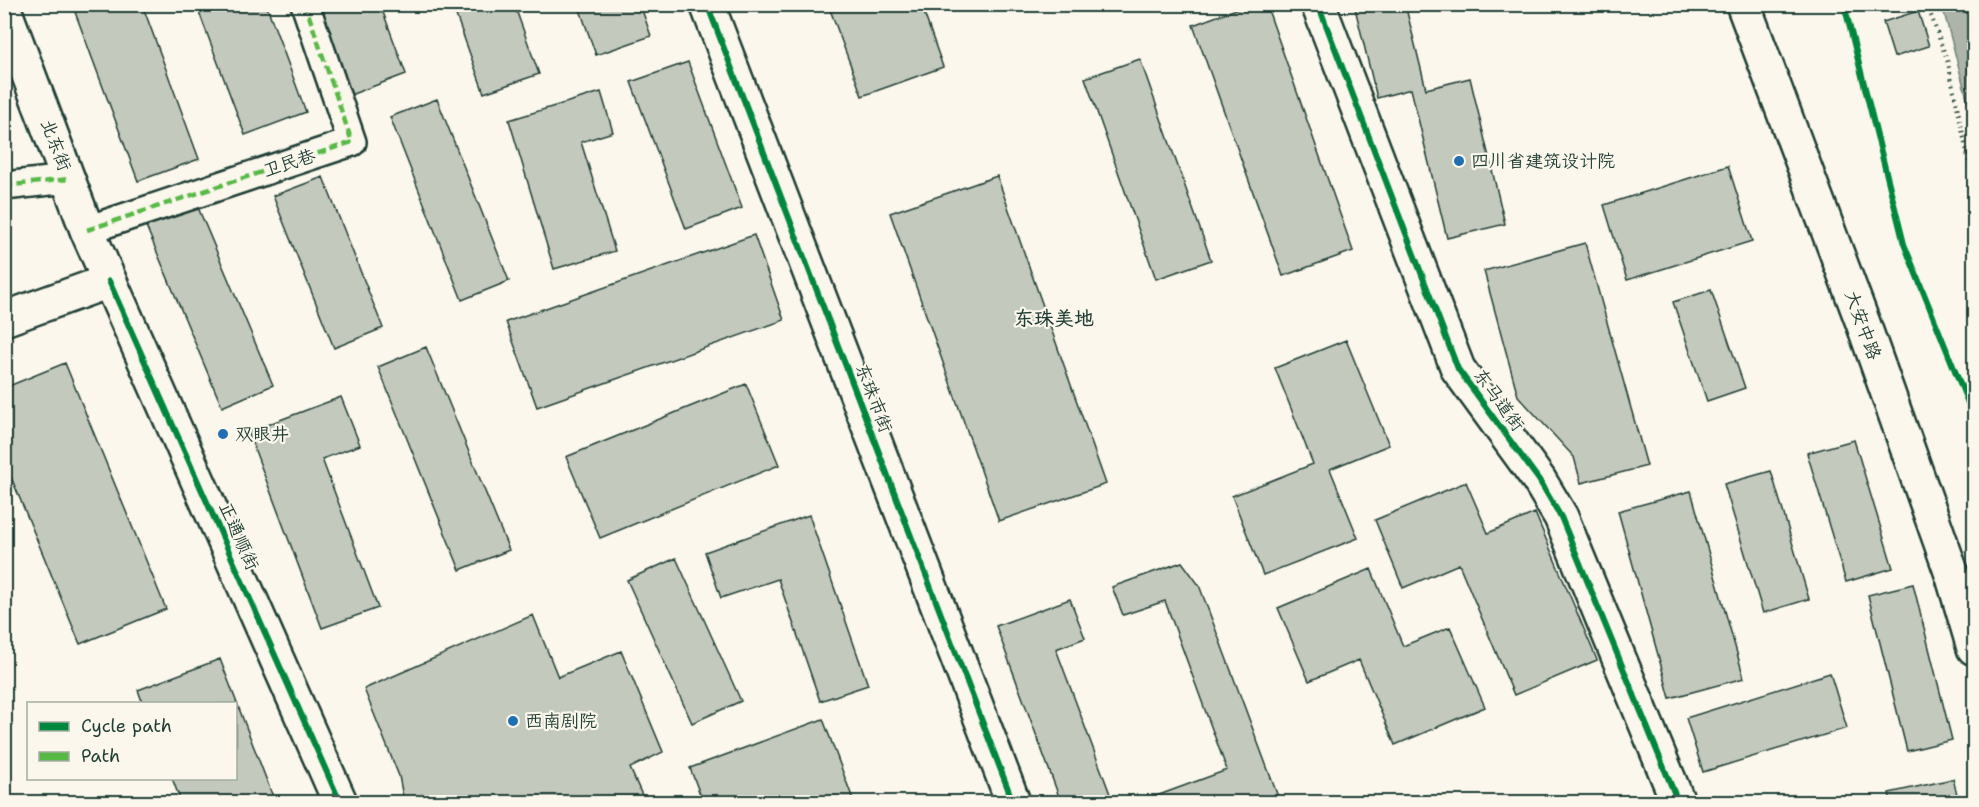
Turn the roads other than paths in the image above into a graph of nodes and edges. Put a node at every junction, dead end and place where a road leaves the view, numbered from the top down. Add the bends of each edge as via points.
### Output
1 (305, 4) edge
2 (707, 4) edge
3 (1318, 4) edge
4 (1743, 4) edge
5 (4, 9) edge
6 (68, 179) junction
7 (4, 186) edge
8 (87, 230) junction
9 (110, 281) junction
10 (4, 320) edge
11 (1974, 648) edge
12 (340, 802) edge
13 (1013, 802) edge
14 (1678, 802) edge

1 - 8 street, 卫民巷 via 352,142
2 - 13 street, 东珠市街
3 - 14 street, 东马道街 via 1458,369 1539,480 1561,517
4 - 11 street, 大安中路 via 1863,323 1953,577
5 - 6 street, 北东街
6 - 7 street
6 - 8 street, 北东街
8 - 9 street, 北东街
9 - 10 street
9 - 12 street, 正通顺街

